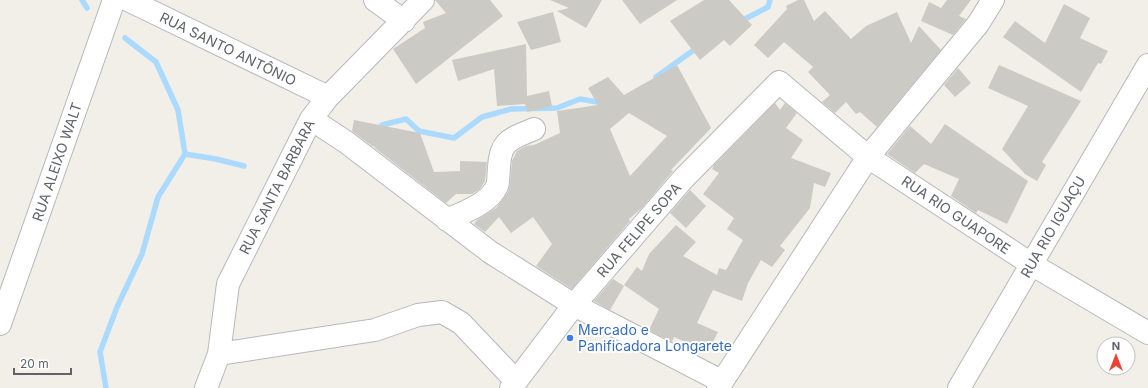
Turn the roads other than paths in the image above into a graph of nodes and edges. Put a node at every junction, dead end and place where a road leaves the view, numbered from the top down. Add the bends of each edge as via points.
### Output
1 (114, 0) edge
2 (128, 0) edge
3 (375, 0) edge
4 (423, 0) edge
5 (993, 0) edge
6 (404, 21) junction
7 (1148, 65) edge
8 (779, 82) joint
9 (328, 97) junction
10 (311, 119) junction
11 (534, 129) dead end
12 (868, 157) junction
13 (447, 220) junction
14 (1031, 264) junction
15 (574, 305) junction
16 (0, 324) edge
17 (1148, 333) edge
18 (219, 354) junction
19 (514, 384) edge
20 (720, 385) edge
21 (206, 388) edge
22 (959, 388) edge

1 - 16 street, RUA ALEIXO WALT
2 - 9 street, RUA SANTO ANTÔNIO
3 - 6 street
4 - 6 street, RUA SANTA BARBARA
5 - 12 street via 978,24
6 - 9 street, RUA SANTA BARBARA
7 - 14 street, RUA RIO IGUAÇU
8 - 12 street, RUA RIO GUAPORE
8 - 15 street, RUA FELIPE SOPA via 683,179
9 - 10 street, RUA SANTA BARBARA
10 - 13 street via 346,142
10 - 18 street, RUA SANTA BARBARA via 228,284
11 - 13 street via 510,139 502,147 498,185 492,195 475,207
12 - 14 street, RUA RIO GUAPORE
12 - 20 street
13 - 15 street via 490,252
14 - 17 street, RUA RIO GUAPORE
14 - 22 street, RUA RIO IGUAÇU
15 - 19 street, RUA FELIPE SOPA
15 - 20 street
18 - 19 street via 375,330 418,315 442,312 461,323
18 - 21 street, RUA SANTA BARBARA

